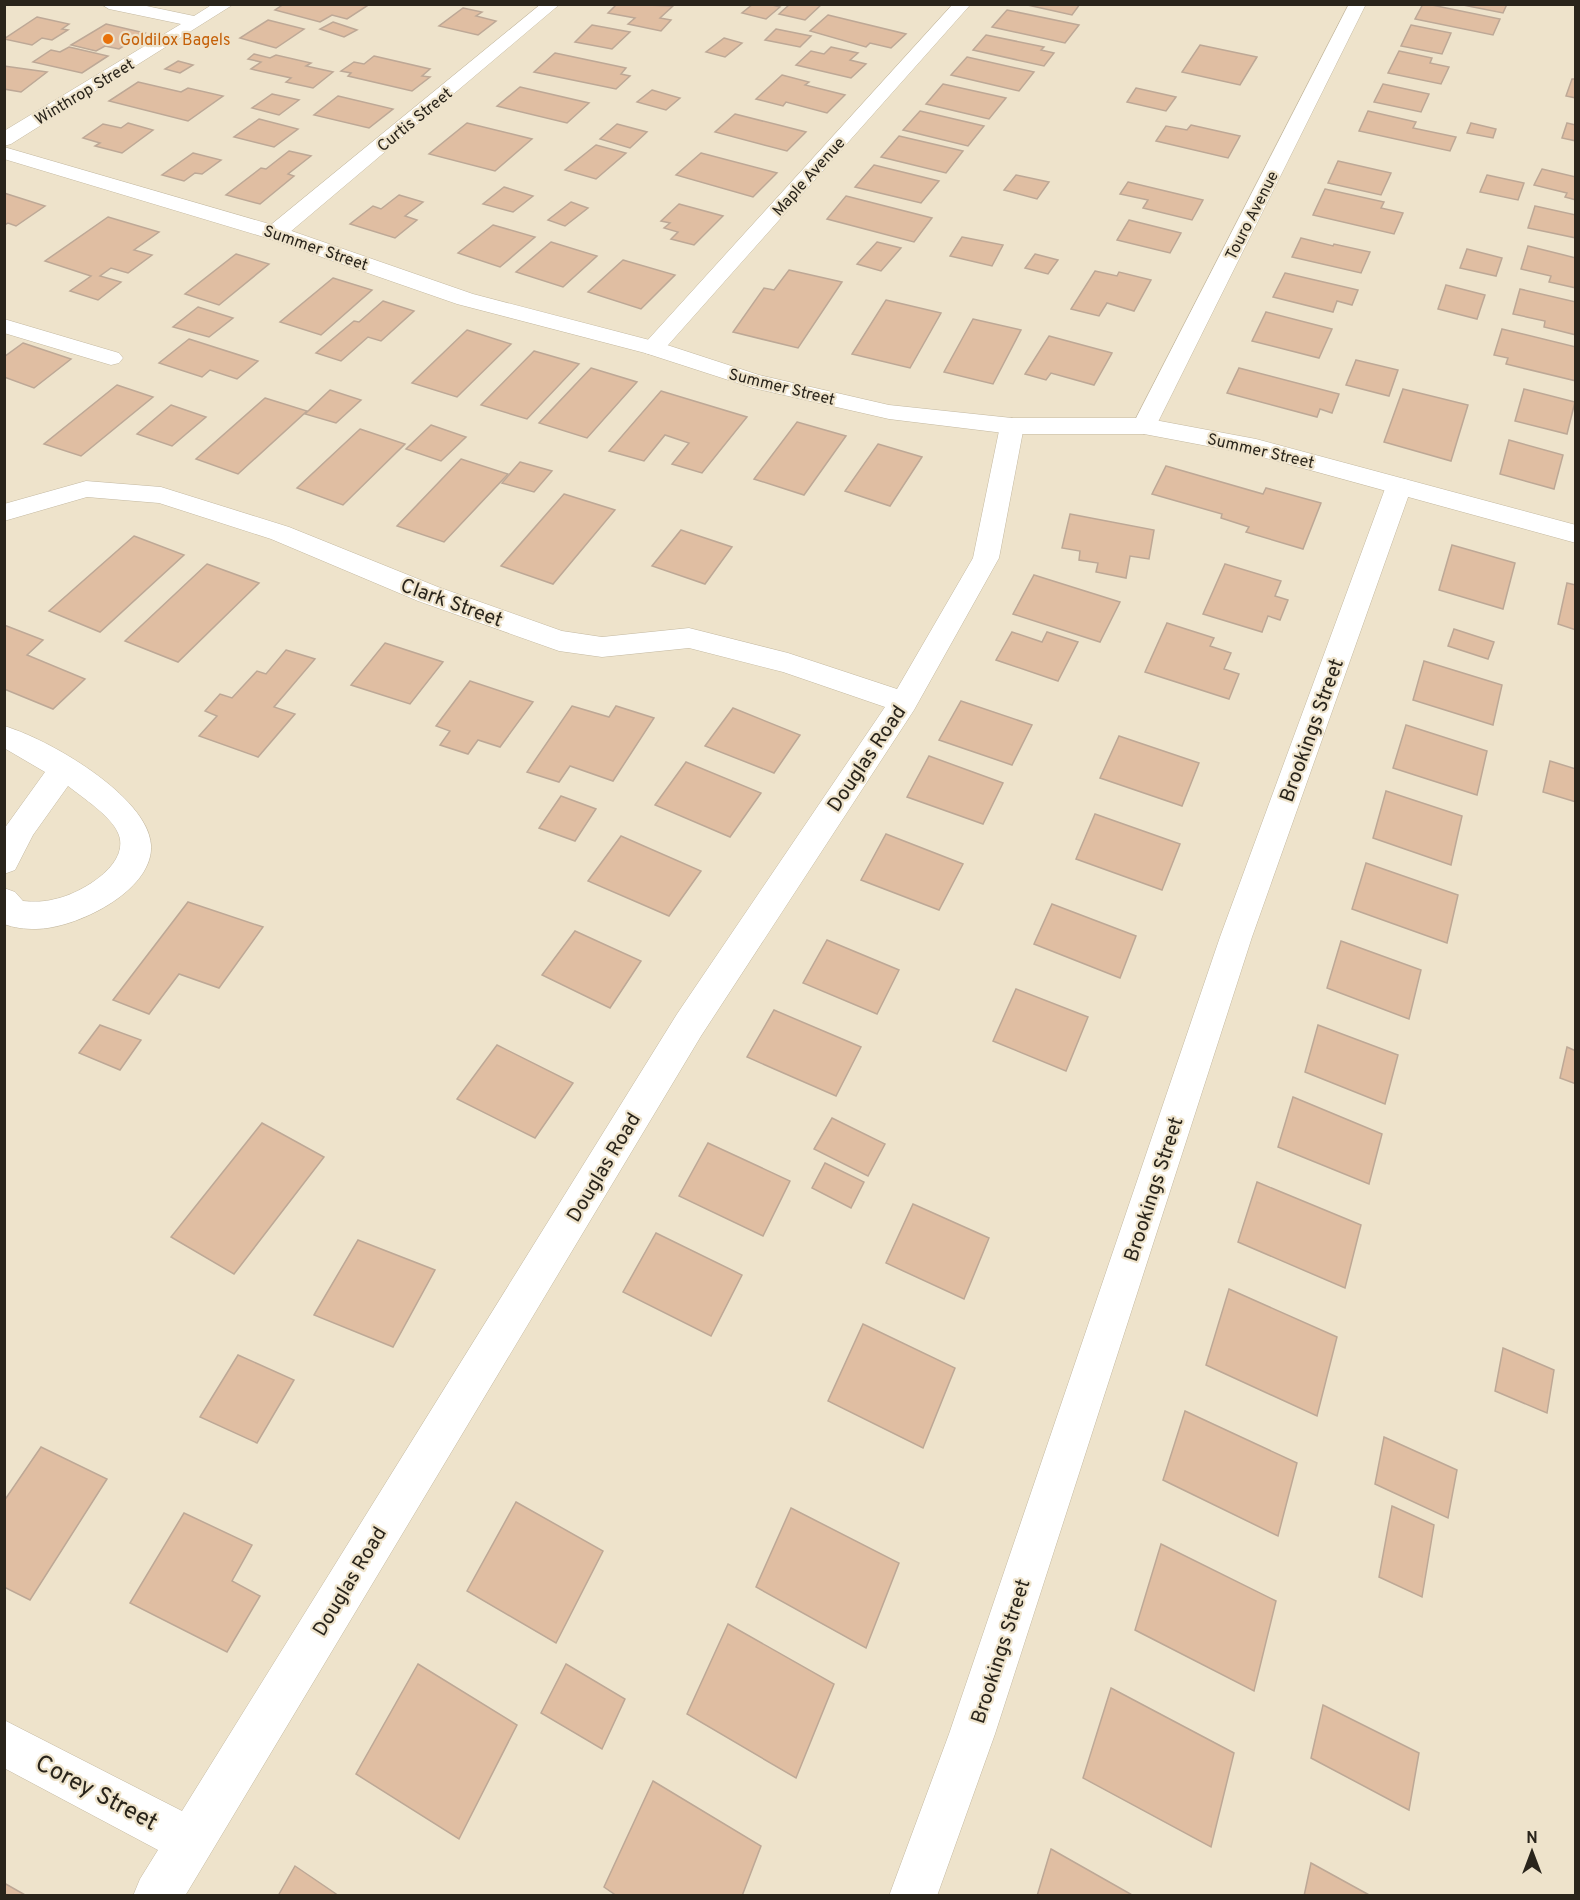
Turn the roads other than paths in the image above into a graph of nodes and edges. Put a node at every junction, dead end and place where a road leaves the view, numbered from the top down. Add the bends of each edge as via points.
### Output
1 (109, 4) edge
2 (226, 4) edge
3 (552, 4) edge
4 (963, 4) edge
5 (1358, 4) edge
6 (197, 22) junction
7 (4, 140) edge
8 (4, 153) edge
9 (275, 233) junction
10 (4, 326) edge
11 (653, 348) junction
12 (111, 358) dead end
13 (1012, 426) junction
14 (1144, 426) junction
15 (1399, 486) junction
16 (4, 513) edge
17 (1575, 534) edge
18 (904, 702) junction
19 (4, 737) edge
20 (63, 770) junction
21 (4, 861) edge
22 (4, 901) edge
23 (4, 1743) edge
24 (190, 1840) junction
25 (157, 1896) edge
26 (913, 1896) edge

1 - 6 street
2 - 6 street, Winthrop Street
3 - 9 street, Curtis Street
4 - 11 street, Maple Avenue
5 - 14 street, Touro Avenue
6 - 7 street, Winthrop Street
8 - 9 street, Summer Street
9 - 11 street, Summer Street via 465,298
10 - 12 street
11 - 13 street, Summer Street via 753,381 889,412
13 - 14 street, Summer Street
13 - 18 street, Douglas Road via 986,558
14 - 15 street, Summer Street via 1256,447
15 - 17 street, Summer Street
15 - 26 street, Brookings Street via 1236,937 972,1734
16 - 18 street, Clark Street via 86,489 161,495 280,533 428,594 559,641 602,648 689,638 788,663
18 - 24 street, Douglas Road via 689,1025
19 - 20 street
20 - 21 street via 21,827
20 - 22 street via 111,803 133,829 133,864 102,894 61,912 14,914
23 - 24 street, Corey Street
24 - 25 street, Douglas Road

